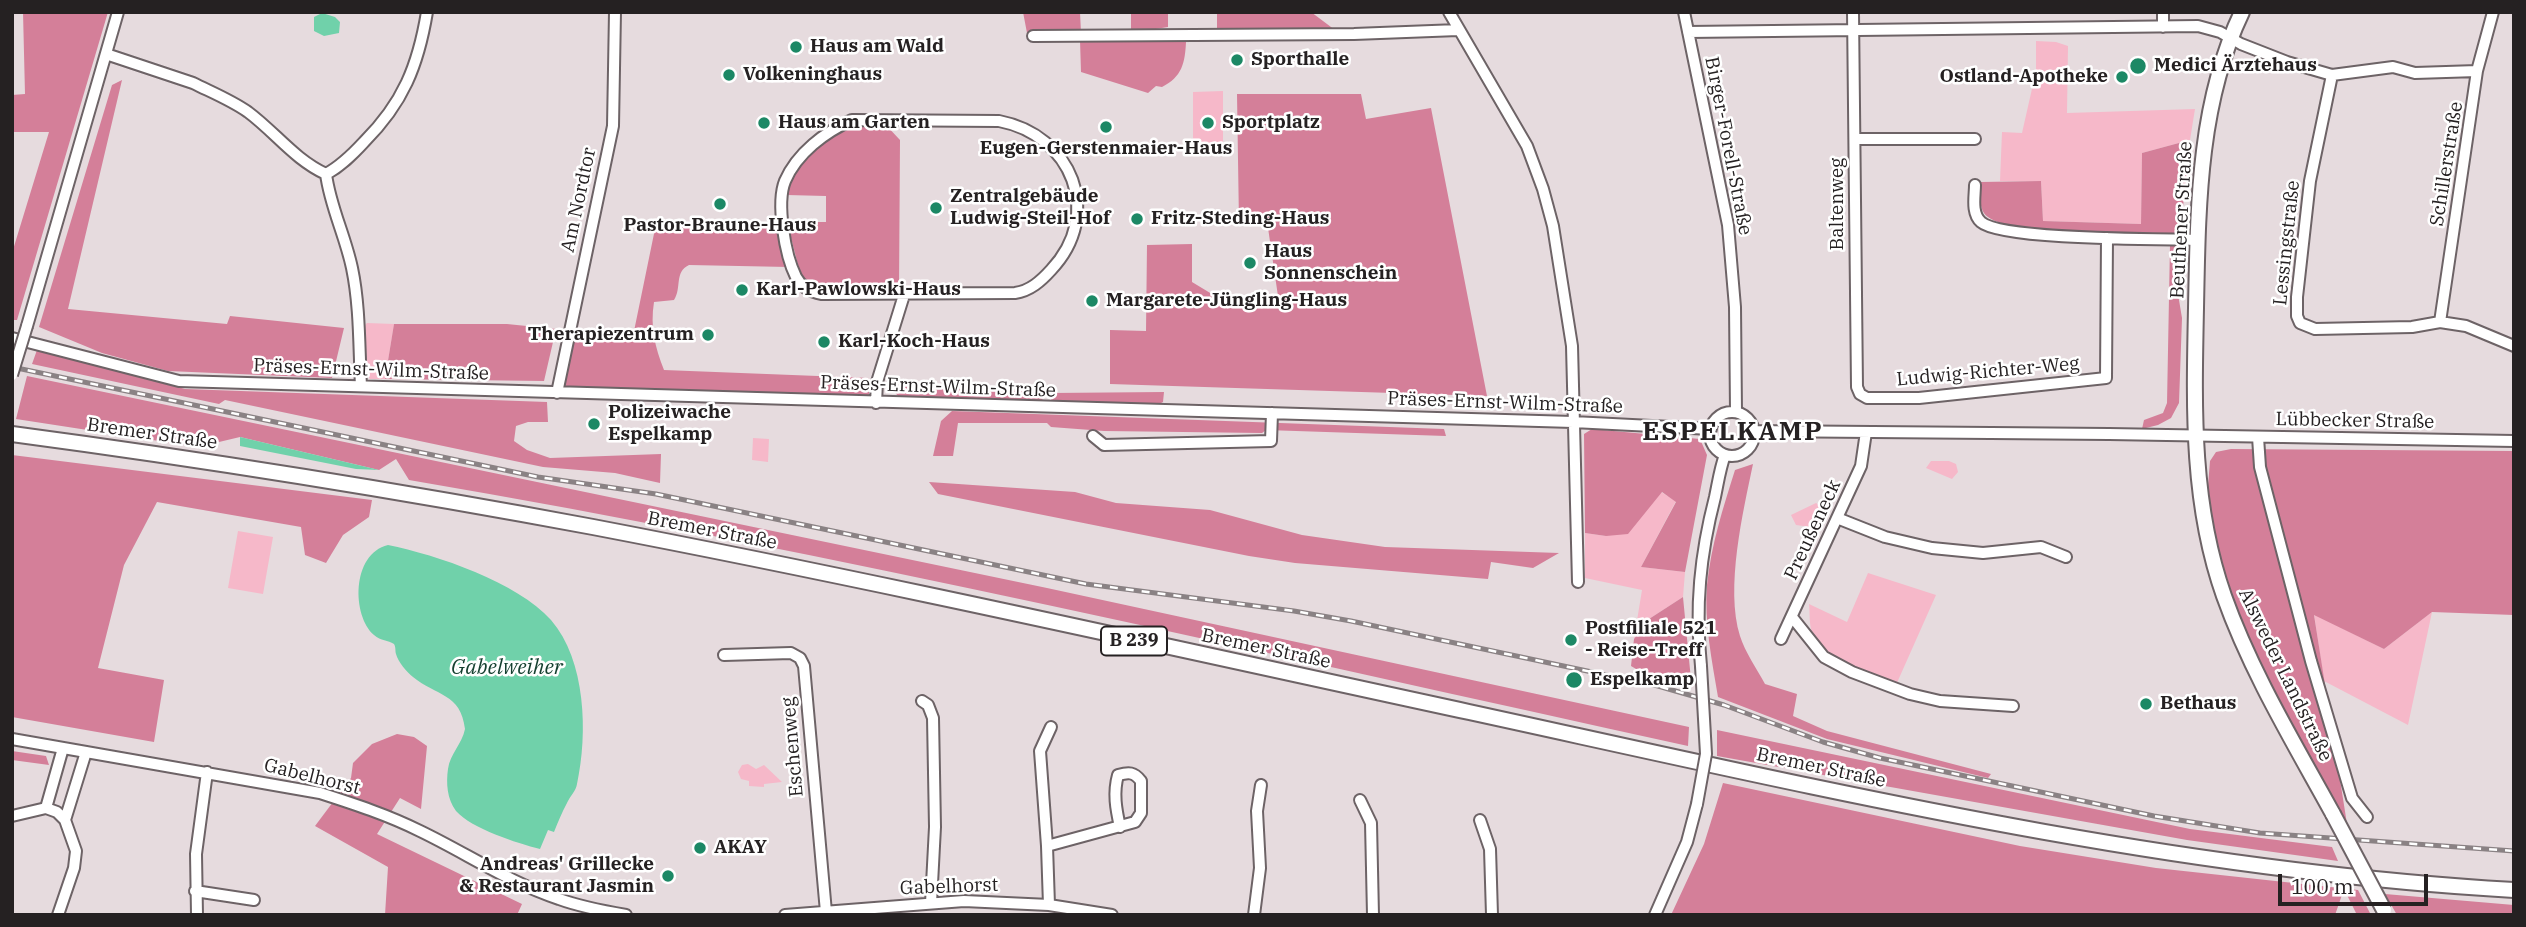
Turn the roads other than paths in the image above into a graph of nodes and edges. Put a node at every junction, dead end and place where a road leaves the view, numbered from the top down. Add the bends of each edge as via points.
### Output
1 (118, 12) edge
2 (427, 12) edge
3 (615, 12) edge
4 (1443, 12) edge
5 (1449, 12) edge
6 (1684, 12) edge
7 (1853, 12) edge
8 (2163, 12) edge
9 (2242, 12) edge
10 (2493, 12) edge
11 (2164, 27) junction
12 (1458, 30) junction
13 (1854, 31) junction
14 (1688, 32) junction
15 (1033, 36) dead end
16 (2230, 36) junction
17 (106, 54) junction
18 (2477, 71) junction
19 (2332, 75) junction
20 (1855, 139) junction
21 (1975, 139) dead end
22 (326, 174) junction
23 (1975, 185) dead end
24 (2107, 238) junction
25 (2197, 240) junction
26 (904, 295) junction
27 (2440, 322) junction
28 (12, 338) edge
29 (2514, 346) edge
30 (12, 375) edge
31 (361, 386) junction
32 (557, 393) junction
33 (1860, 394) joint
34 (876, 403) junction
35 (1736, 412) junction
36 (1272, 413) junction
37 (1573, 422) junction
38 (1711, 429) junction
39 (1754, 431) junction
40 (1866, 432) junction
41 (12, 434) edge
42 (1093, 436) dead end
43 (2195, 436) junction
44 (2258, 437) junction
45 (2514, 442) edge
46 (1725, 455) junction
47 (1837, 519) junction
48 (2066, 557) dead end
49 (1578, 582) dead end
50 (1792, 617) junction
51 (1781, 639) dead end
52 (724, 655) dead end
53 (922, 701) dead end
54 (2013, 706) dead end
55 (1051, 727) dead end
56 (12, 739) edge
57 (63, 748) junction
58 (86, 752) junction
59 (207, 772) junction
60 (1261, 785) dead end
61 (1360, 800) dead end
62 (46, 808) junction
63 (12, 816) edge
64 (2367, 817) dead end
65 (65, 820) junction
66 (1480, 820) dead end
67 (1120, 827) junction
68 (1047, 846) junction
69 (2514, 890) edge
70 (195, 891) junction
71 (254, 900) dead end
72 (931, 904) junction
73 (1049, 905) junction
74 (826, 912) junction
75 (2385, 912) edge
76 (622, 914) edge
77 (58, 915) edge
78 (197, 915) edge
79 (785, 915) edge
80 (1112, 915) edge
81 (1254, 915) edge
82 (1373, 915) edge
83 (1492, 915) edge
84 (1655, 915) edge

1 - 17 street
2 - 22 street via 401,98 384,122
3 - 32 street, Am Nordtor via 613,127
4 - 12 street via 1449,25
5 - 12 street
6 - 14 street, Birger-Forell-Straße
7 - 13 street, Baltenweg
8 - 11 street
9 - 16 main road, Beuthener Straße
10 - 18 street, Schillerstraße
11 - 13 street
11 - 16 street via 2197,26
12 - 15 street
12 - 37 street via 1518,128 1543,189 1569,318
13 - 14 street
13 - 20 street, Baltenweg
14 - 35 street, Birger-Forell-Straße via 1728,226 1735,307
16 - 19 street via 2261,52
16 - 25 main road, Beuthener Straße via 2215,85 2204,148
17 - 22 street via 215,94 247,112 308,166
17 - 30 street, bridge
18 - 19 street via 2415,73 2393,67
18 - 27 street, Schillerstraße
19 - 27 street, Lessingstraße via 2311,181 2297,297 2300,323 2315,329
20 - 21 street
20 - 33 street, Baltenweg
22 - 31 street via 353,271
23 - 24 street via 1975,212 1981,222 2035,234
24 - 25 street
24 - 33 street, Ludwig-Richter-Weg via 2106,378 1919,398 1867,398
25 - 43 main road, Beuthener Straße
26 - 26 street via 1015,293 1033,286 1051,270 1070,242 1077,209 1075,188 1058,153 1024,128 999,121 858,120 813,144 786,178 780,203 796,278 817,293
26 - 34 street via 877,382
27 - 29 street, Lessingstraße via 2466,326
28 - 31 street, Präses-Ernst-Wilm-Straße via 164,379
31 - 32 street, Präses-Ernst-Wilm-Straße
32 - 34 street, Präses-Ernst-Wilm-Straße
34 - 36 street, Präses-Ernst-Wilm-Straße
35 - 38 street via 1720,416
35 - 39 street via 1748,419
36 - 37 street, Präses-Ernst-Wilm-Straße
36 - 42 street via 1271,441 1104,445
37 - 38 street, Präses-Ernst-Wilm-Straße
37 - 49 street
38 - 46 street via 1713,445
39 - 40 street
39 - 46 street via 1746,451
40 - 43 street
40 - 47 street, Preußeneck via 1861,466
41 - 69 main road, Bremer Straße / B 239 via 276,472 659,540 1994,824 2243,863
43 - 44 street, Lübbecker Straße
43 - 75 main road, Alsweder Landstraße, bridge via 2206,532 2224,596 2280,715
44 - 45 street, Lübbecker Straße
44 - 64 street via 2260,467 2311,661 2352,798
46 - 84 street, bridge via 1700,566 1706,754 1687,842
47 - 48 street via 1932,548 1983,553 2041,547
47 - 50 street, Preußeneck
50 - 51 street, Preußeneck
50 - 54 street via 1824,657 1852,672 1940,701
52 - 74 street, Eschenweg via 791,653 804,666
53 - 72 street via 933,718
55 - 68 street via 1040,751
56 - 57 street, Gabelhorst
57 - 58 street, Gabelhorst
57 - 62 street
58 - 59 street, Gabelhorst
58 - 65 street
59 - 70 street
59 - 76 street, Gabelhorst via 320,793 361,806 522,884 591,909
60 - 81 street
61 - 82 street via 1371,823
62 - 63 street
62 - 65 street
65 - 77 street via 76,851
66 - 83 street via 1490,849
67 - 67 street via 1135,822 1141,813 1141,781 1135,774 1118,775 1115,785
67 - 68 street
68 - 73 street
70 - 71 street
70 - 78 street
72 - 73 street, Gabelhorst
72 - 74 street, Gabelhorst
73 - 80 street, Gabelhorst
74 - 79 street, Gabelhorst

